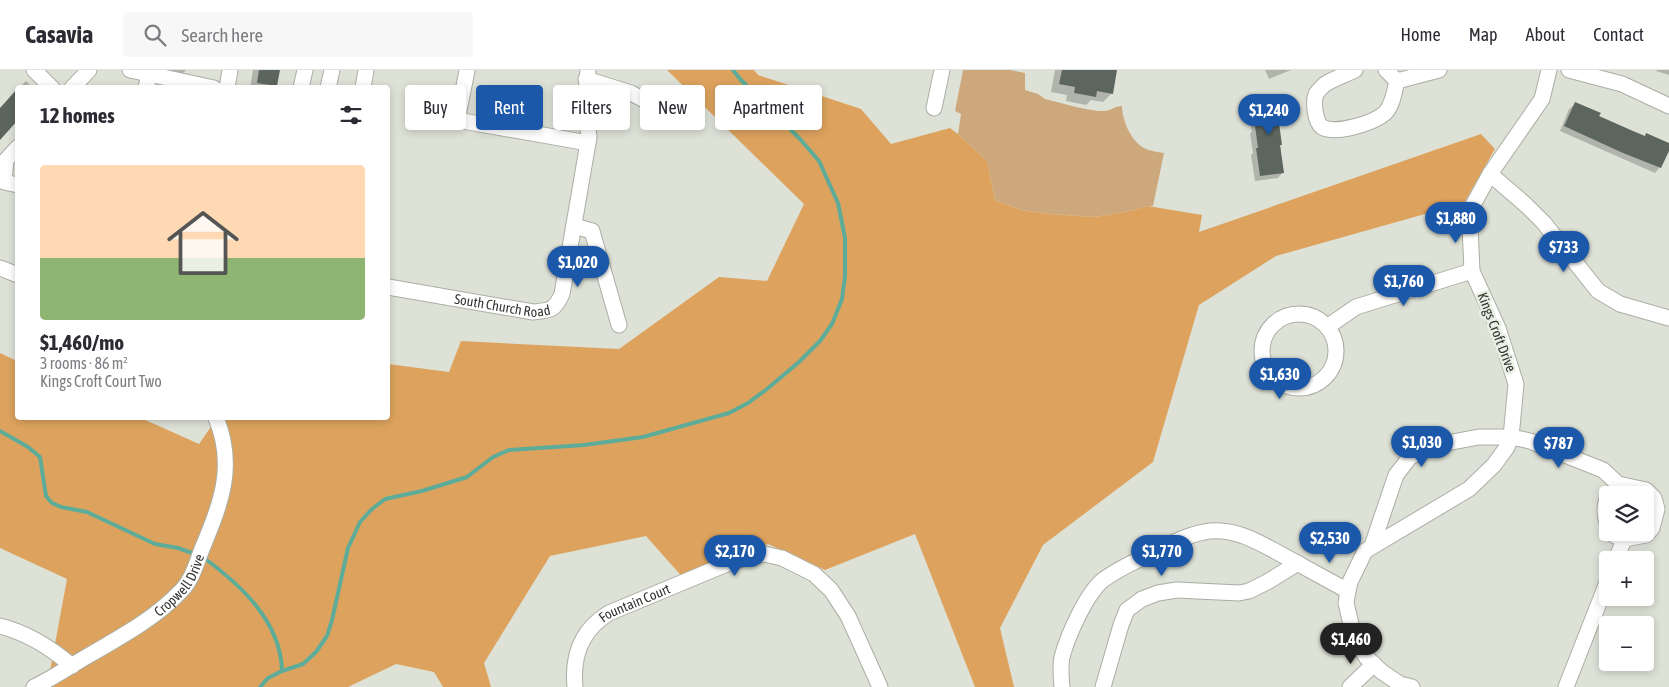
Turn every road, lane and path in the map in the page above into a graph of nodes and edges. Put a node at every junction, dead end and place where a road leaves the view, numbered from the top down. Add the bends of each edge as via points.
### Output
1 (34, 70) edge
2 (89, 70) edge
3 (130, 70) edge
4 (230, 70) edge
5 (304, 70) edge
6 (332, 70) edge
7 (366, 70) edge
8 (942, 70) edge
9 (1355, 70) edge
10 (1386, 70) edge
11 (1439, 70) edge
12 (1549, 70) edge
13 (1569, 70) edge
14 (467, 71) dead end
15 (587, 75) edge
16 (148, 77) edge
17 (1397, 81) junction
18 (49, 85) edge
19 (75, 85) edge
20 (196, 85) edge
21 (228, 85) edge
22 (302, 85) edge
23 (329, 85) edge
24 (364, 85) edge
25 (640, 98) edge
26 (1669, 106) edge
27 (934, 108) dead end
28 (588, 143) junction
29 (15, 150) edge
30 (1490, 174) junction
31 (15, 185) edge
32 (574, 226) junction
33 (0, 268) edge
34 (1472, 271) junction
35 (15, 274) edge
36 (390, 287) edge
37 (1669, 318) edge
38 (619, 325) dead end
39 (1328, 327) junction
40 (217, 420) edge
41 (1511, 436) junction
42 (1610, 486) edge
43 (1654, 498) edge
44 (1654, 520) edge
45 (1372, 546) junction
46 (1298, 563) junction
47 (1348, 592) junction
48 (1599, 603) edge
49 (0, 626) edge
50 (1374, 664) junction
51 (72, 666) junction
52 (34, 687) edge
53 (575, 687) edge
54 (880, 687) edge
55 (1062, 687) edge
56 (1103, 687) edge
57 (1350, 687) edge
58 (1412, 687) edge
59 (1566, 687) edge

1 - 18 street
2 - 19 street
3 - 16 street
4 - 21 street
5 - 22 street
6 - 23 street
7 - 24 street
8 - 27 street
9 - 17 street via 1324,85 1316,94 1318,122 1323,128 1351,128 1373,121 1391,104
10 - 17 street
11 - 17 street
12 - 30 street, Kings Croft Drive via 1542,99
13 - 26 street via 1622,84
14 - 28 street via 458,120
15 - 25 street
15 - 28 street, South Church Road
16 - 20 street
28 - 32 street, South Church Road
29 - 31 street via 6,160 4,182
30 - 34 street, Kings Croft Drive via 1473,205 1470,226
30 - 37 street via 1544,223 1598,291 1620,304
32 - 36 street, South Church Road via 562,294 556,306 547,311 533,312
32 - 38 street via 592,231
33 - 35 street
34 - 39 street via 1356,307
34 - 41 street, Kings Croft Drive via 1498,328 1516,384
39 - 39 street via 1313,316 1300,314 1276,321 1262,343 1265,368 1282,385 1294,389 1317,384 1334,367 1337,355 1336,343
40 - 51 street, Cropwell Drive via 223,436 224,487 189,582 138,627
41 - 42 street via 1604,470
41 - 45 street, Kings Croft Drive via 1494,465 1469,488
41 - 45 street via 1479,437 1436,445 1410,457 1396,475
43 - 44 street via 1657,509
45 - 47 street, Kings Croft Drive via 1365,550
46 - 47 street
46 - 55 street via 1249,538 1221,531 1202,532 1115,572 1092,592 1079,616 1062,657
46 - 56 street via 1249,591 1177,590 1142,599 1127,610
47 - 50 street, Kings Croft Drive via 1346,602 1354,637
48 - 59 street
49 - 51 street via 19,631 47,646
50 - 57 street
50 - 58 street, Kings Croft Drive via 1400,684
51 - 52 street, Cropwell Drive
53 - 54 street, Fountain Court via 578,650 596,621 734,561 764,554 782,558 814,574 830,590 848,616

